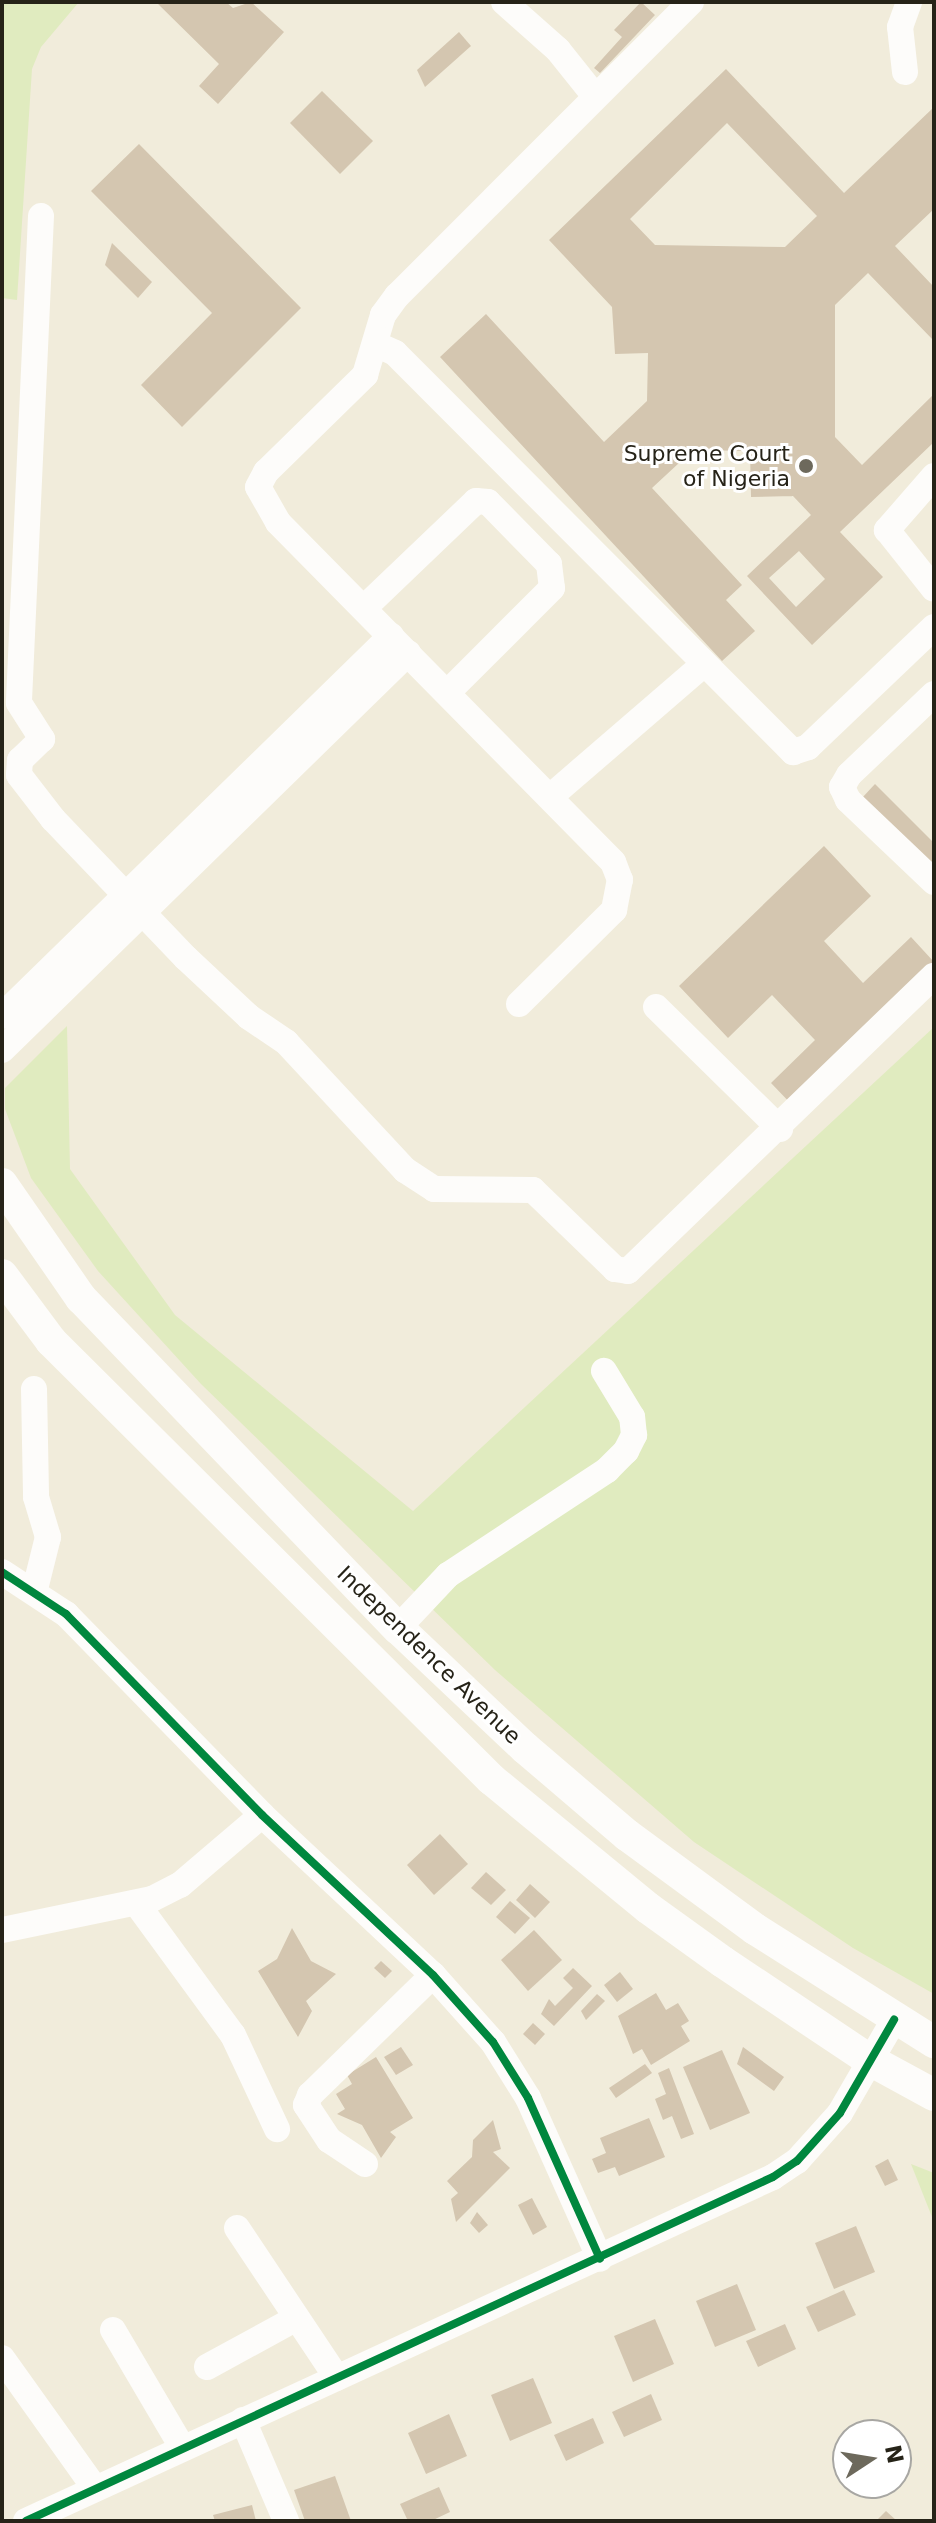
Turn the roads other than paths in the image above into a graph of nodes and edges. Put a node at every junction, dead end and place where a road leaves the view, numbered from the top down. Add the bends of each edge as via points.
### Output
1 (504, 2) edge
2 (691, 2) edge
3 (909, 2) edge
4 (905, 72) dead end
5 (594, 95) junction
6 (41, 216) dead end
7 (375, 344) junction
8 (934, 476) edge
9 (934, 589) edge
10 (364, 608) junction
11 (934, 627) edge
12 (400, 645) junction
13 (703, 665) junction
14 (447, 693) junction
15 (934, 694) edge
16 (550, 797) junction
17 (934, 882) edge
18 (135, 904) junction
19 (934, 976) edge
20 (519, 1004) dead end
21 (656, 1007) dead end
22 (2, 1016) edge
23 (2, 1050) edge
24 (780, 1129) junction
25 (2, 1184) edge
26 (2, 1275) edge
27 (604, 1371) dead end
28 (34, 1389) dead end
29 (2, 1572) edge
30 (35, 1589) junction
31 (398, 1628) junction
32 (262, 1815) junction
33 (137, 1904) junction
34 (2, 1930) edge
35 (433, 1975) junction
36 (894, 2020) junction
37 (934, 2042) edge
38 (868, 2059) junction
39 (934, 2095) edge
40 (277, 2129) dead end
41 (365, 2164) dead end
42 (237, 2228) dead end
43 (600, 2259) junction
44 (297, 2318) junction
45 (113, 2330) dead end
46 (2, 2358) edge
47 (207, 2367) dead end
48 (337, 2378) junction
49 (243, 2420) junction
50 (182, 2447) junction
51 (94, 2487) junction
52 (26, 2521) edge
53 (286, 2521) edge

1 - 5 street via 558,50
2 - 5 street
3 - 4 street via 900,27
5 - 7 street via 397,296 383,315
6 - 18 street via 19,703 42,739 20,760 19,775 53,819
7 - 10 street via 365,375 266,472 258,487 278,522
7 - 13 street via 395,353
8 - 9 street via 887,530
10 - 12 street
10 - 14 street via 476,501 488,502 549,564 552,588
11 - 13 street via 798,752 786,748
12 - 14 street
12 - 18 street
13 - 16 street
14 - 16 street
15 - 17 street via 842,787 848,800
16 - 20 street via 613,862 620,896 614,910
18 - 22 street
18 - 23 street
18 - 24 street via 249,1017 286,1042 420,1183 456,1192 533,1190 622,1271 653,1251
19 - 24 street
21 - 24 street
25 - 31 main road, Independence Avenue via 81,1298
26 - 38 main road, Independence Avenue via 51,1341 491,1779 648,1908
27 - 31 street via 632,1417 634,1435 626,1451 607,1470 448,1575
28 - 30 street via 36,1497 48,1537
29 - 30 street
30 - 32 street via 66,1614
31 - 36 main road, Independence Avenue via 627,1835 755,1929
32 - 33 street via 180,1885
32 - 35 street
33 - 34 street
33 - 40 street via 233,2035
35 - 41 street via 310,2095 306,2105 329,2140
35 - 43 street via 512,2068 574,2193
36 - 37 main road, Independence Avenue
36 - 38 street
38 - 39 main road, Independence Avenue
38 - 43 street via 840,2113 797,2161
42 - 44 street
43 - 48 street
44 - 47 street
44 - 48 street
45 - 50 street
46 - 51 street
48 - 49 street
49 - 50 street
49 - 53 street
50 - 51 street
51 - 52 street

